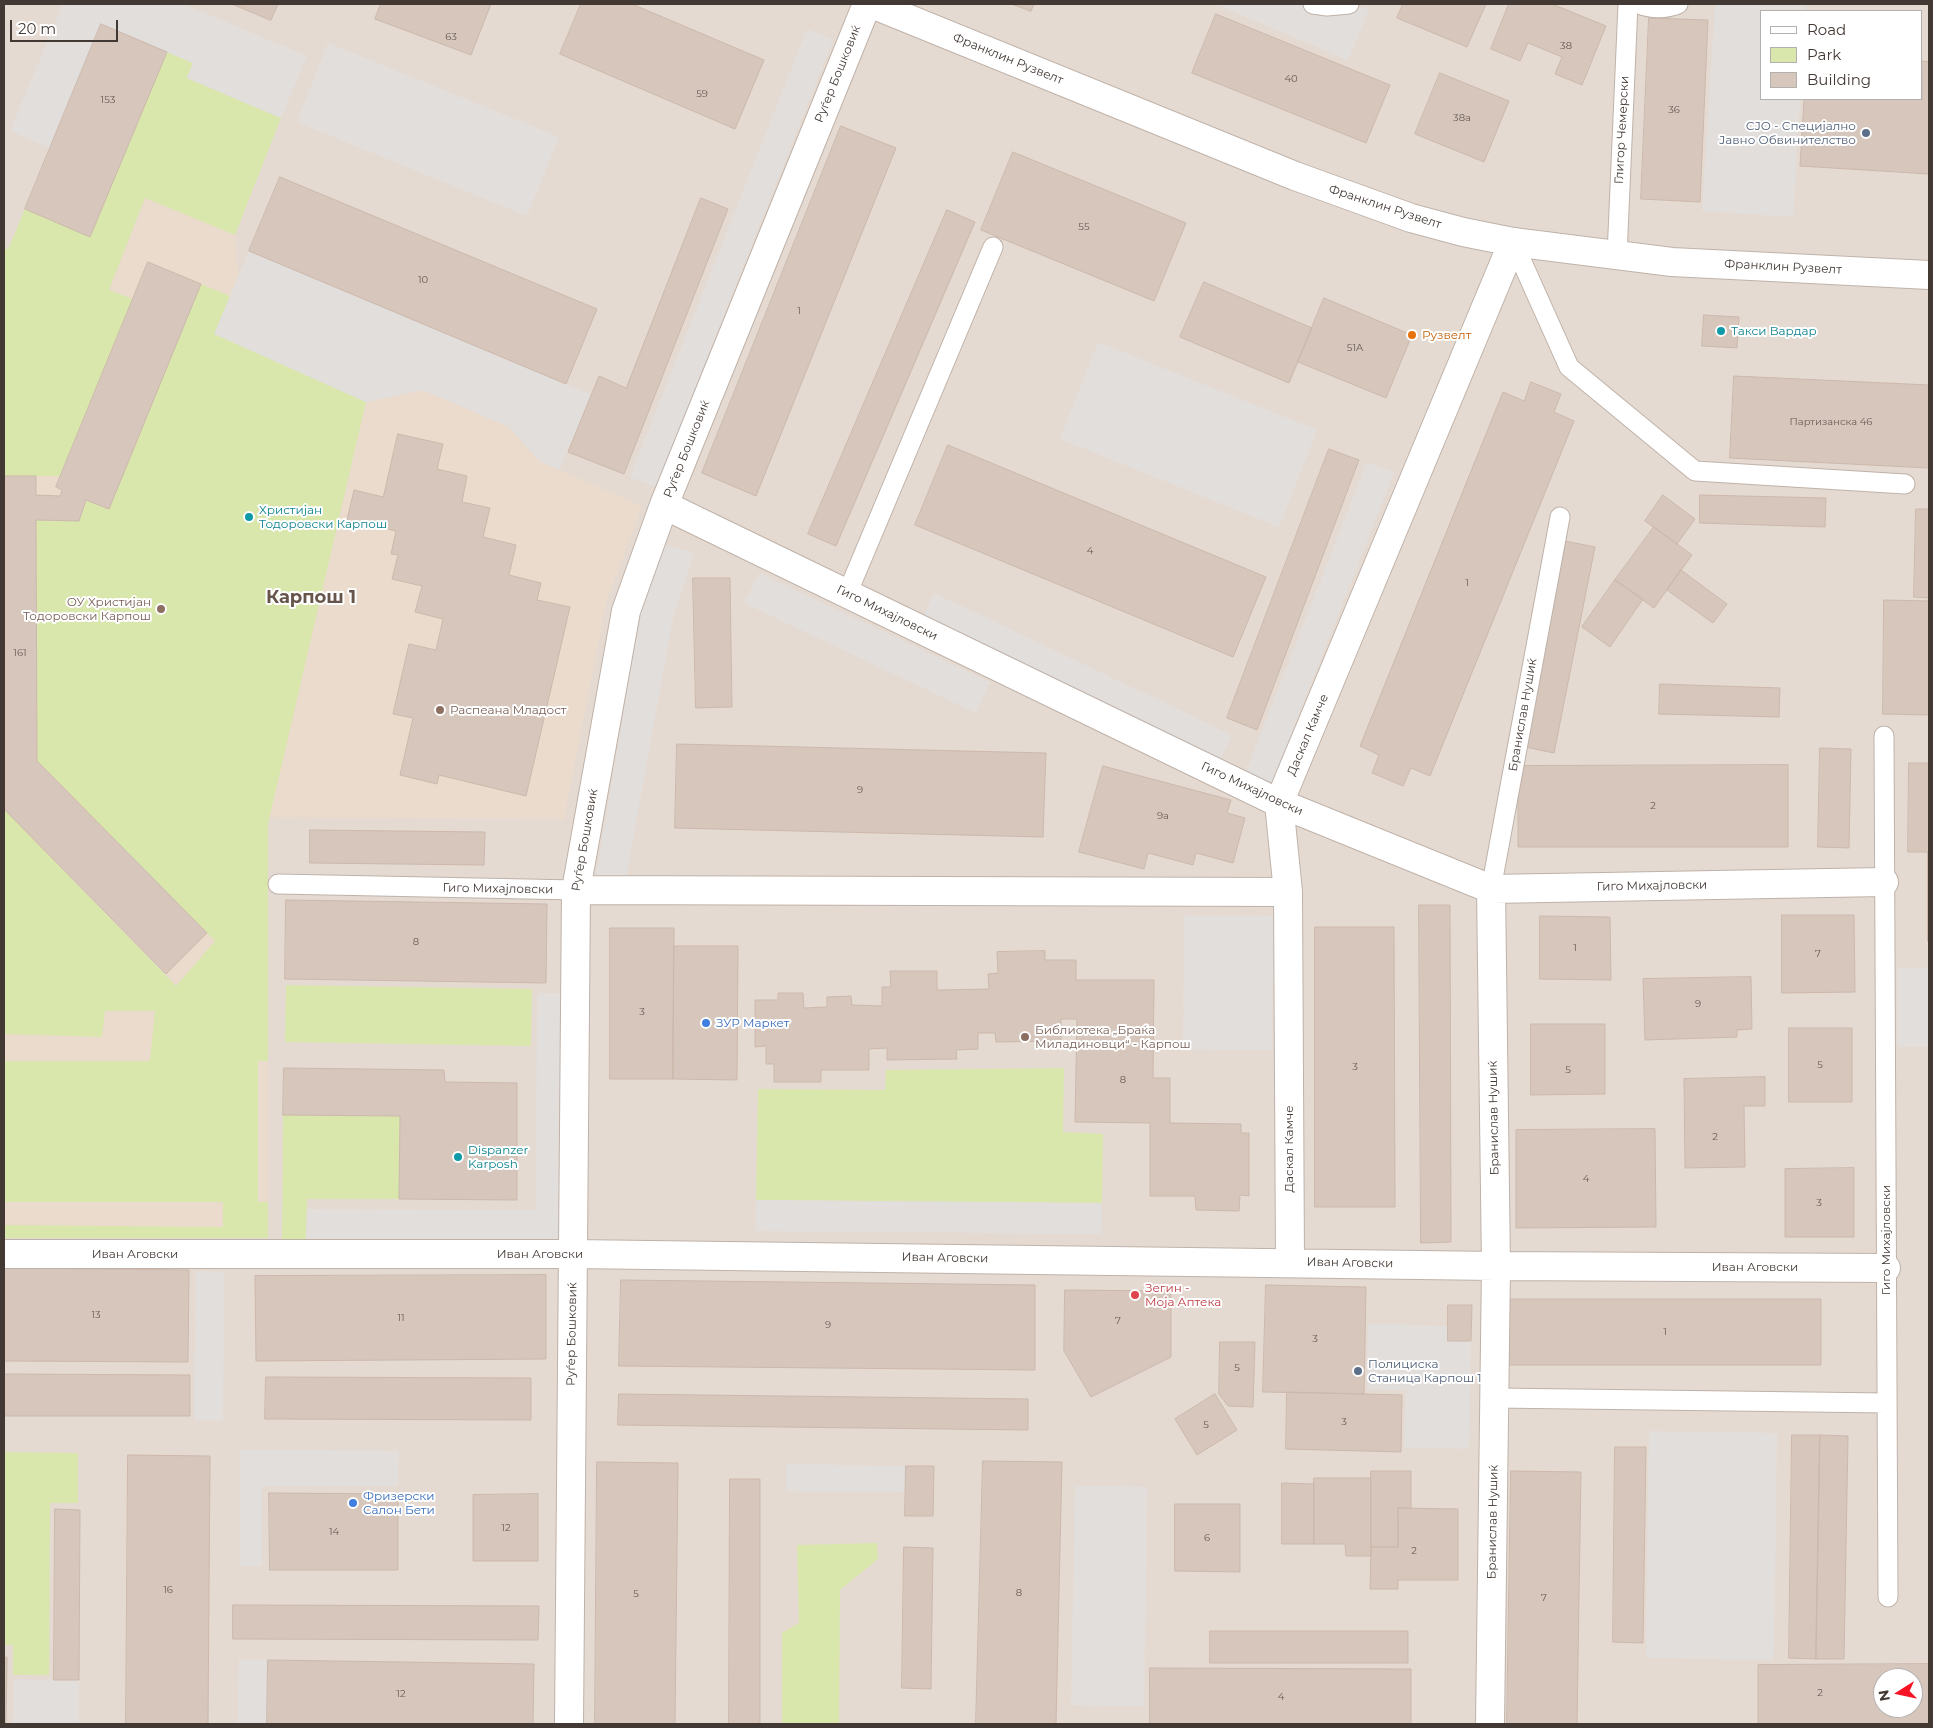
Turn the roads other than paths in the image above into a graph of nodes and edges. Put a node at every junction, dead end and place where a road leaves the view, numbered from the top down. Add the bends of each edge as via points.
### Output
1 (867, 4) edge
2 (872, 4) edge
3 (1313, 4) edge
4 (1349, 4) edge
5 (1628, 4) edge
6 (1639, 4) edge
7 (1678, 4) edge
8 (1513, 242) junction
9 (993, 247) dead end
10 (1617, 256) junction
11 (1929, 275) edge
12 (1905, 484) dead end
13 (664, 505) junction
14 (1560, 517) dead end
15 (847, 594) junction
16 (1884, 736) dead end
17 (1279, 803) junction
18 (1884, 882) junction
19 (278, 884) dead end
20 (576, 890) junction
21 (1491, 890) junction
22 (1288, 892) junction
23 (4, 1254) edge
24 (573, 1254) junction
25 (1290, 1262) junction
26 (1496, 1266) junction
27 (1886, 1268) junction
28 (1495, 1398) junction
29 (1887, 1403) junction
30 (1888, 1597) dead end
31 (569, 1724) edge
32 (1490, 1724) edge

1 - 13 street, Руѓер Бошковиќ
2 - 8 street, Франклин Рузвелт via 1341,193 1411,218
3 - 4 lane
5 - 10 lane, Глигор Чемерски
6 - 7 lane via 1658,8
8 - 10 street, Франклин Рузвелт
8 - 12 lane via 1569,367 1695,471
8 - 17 street, Даскал Камче
9 - 15 lane
10 - 11 street, Франклин Рузвелт via 1672,262
13 - 15 street, Гиго Михајловски
13 - 20 street, Руѓер Бошковиќ via 626,610
14 - 21 lane, Бранислав Нушиќ
15 - 17 street, Гиго Михајловски
16 - 18 lane, Гиго Михајловски
17 - 21 street, Гиго Михајловски
17 - 22 street, Даскал Камче
18 - 21 street, Гиго Михајловски
18 - 27 lane, Гиго Михајловски
19 - 20 lane, Гиго Михајловски
20 - 22 street, Гиго Михајловски
20 - 24 street, Руѓер Бошковиќ
21 - 26 street, Бранислав Нушиќ
22 - 25 street, Даскал Камче
23 - 24 street, Иван Аговски
24 - 25 street, Иван Аговски
24 - 31 street, Руѓер Бошковиќ
25 - 26 street, Иван Аговски
26 - 27 street, Иван Аговски
26 - 28 street, Бранислав Нушиќ
27 - 29 lane, Гиго Михајловски
28 - 29 lane
28 - 32 street, Бранислав Нушиќ
29 - 30 lane, Гиго Михајловски

